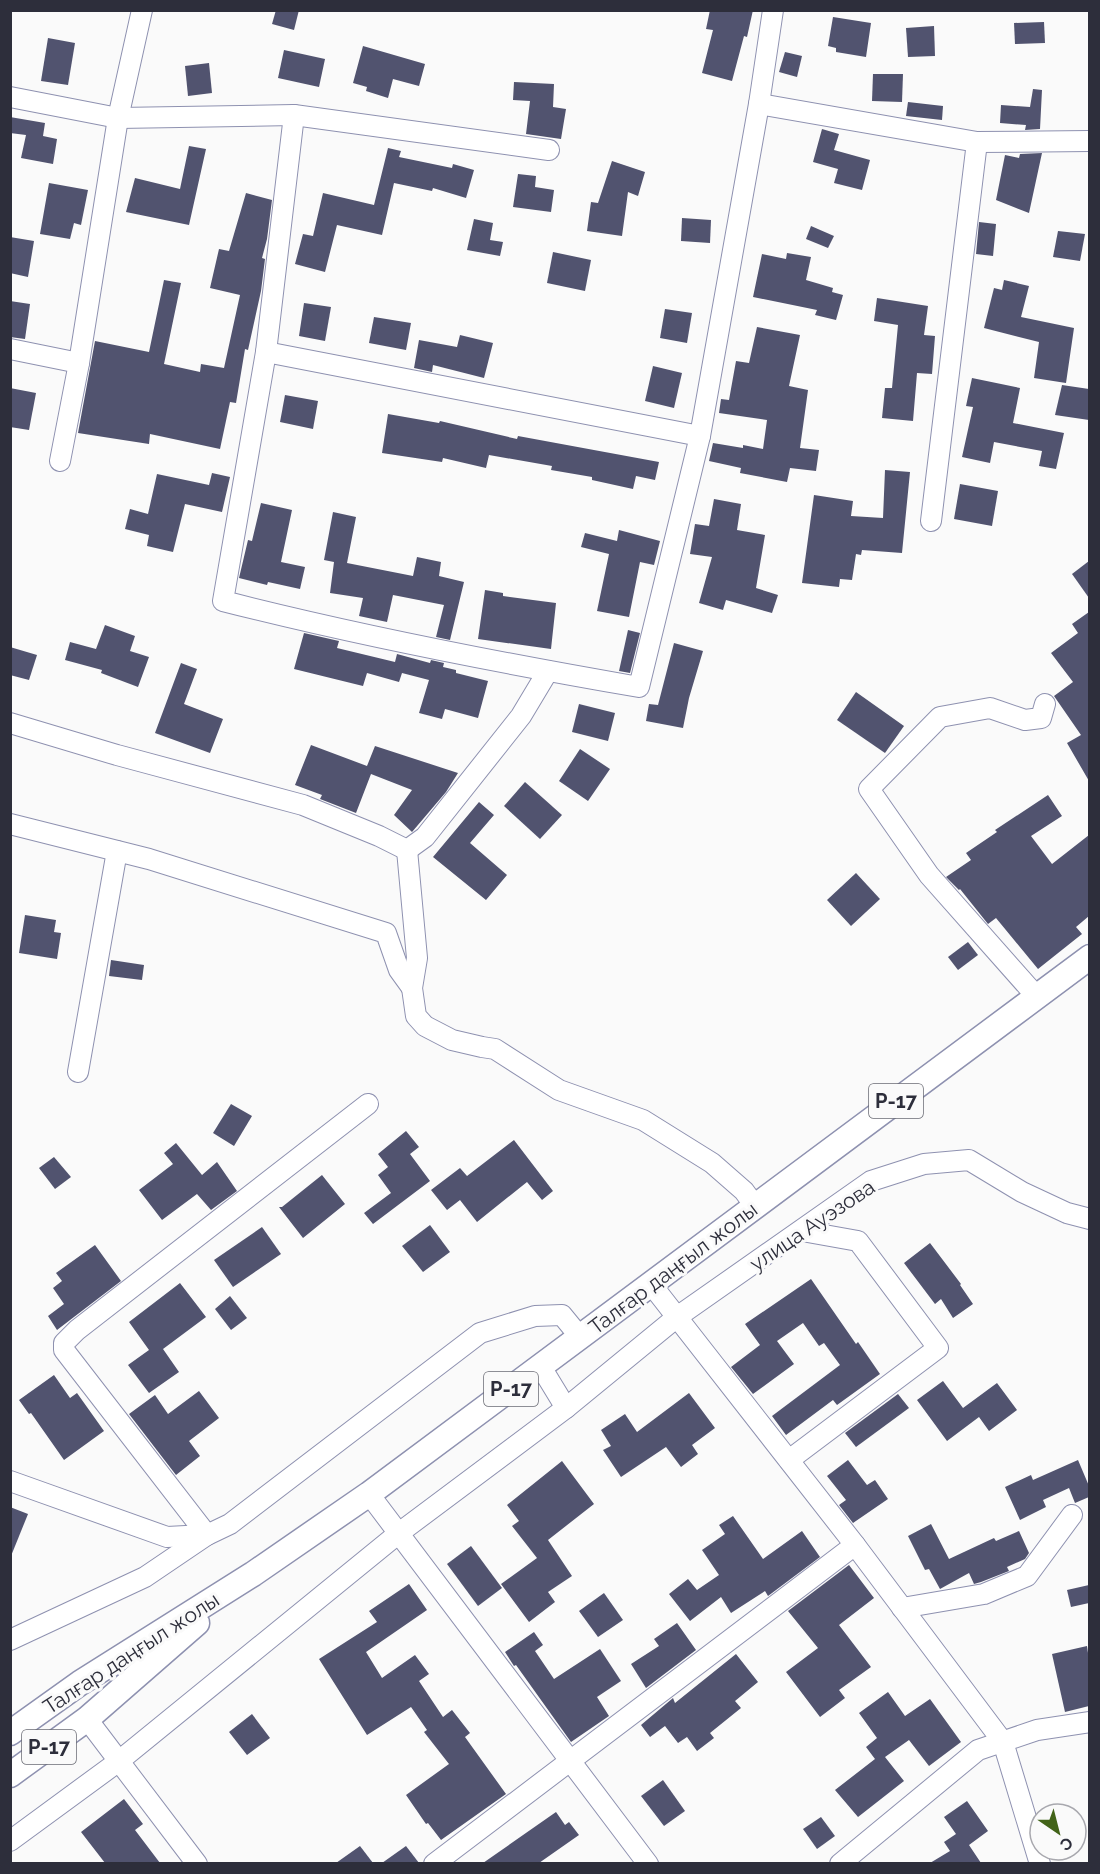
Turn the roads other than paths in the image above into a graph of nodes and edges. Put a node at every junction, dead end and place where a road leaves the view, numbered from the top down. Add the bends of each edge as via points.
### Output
1 (142, 10) edge
2 (773, 10) edge
3 (10, 97) edge
4 (759, 104) junction
5 (294, 115) junction
6 (118, 118) junction
7 (1089, 141) edge
8 (977, 142) junction
9 (549, 150) dead end
10 (10, 350) edge
11 (266, 352) junction
12 (79, 363) junction
13 (700, 436) junction
14 (60, 461) dead end
15 (931, 521) dead end
16 (548, 672) junction
17 (1045, 704) dead end
18 (10, 723) edge
19 (10, 824) edge
20 (407, 850) junction
21 (117, 851) junction
22 (1089, 957) edge
23 (412, 988) junction
24 (1036, 997) junction
25 (78, 1072) dead end
26 (368, 1104) dead end
27 (755, 1206) junction
28 (1089, 1219) edge
29 (802, 1231) junction
30 (651, 1284) junction
31 (677, 1317) junction
32 (580, 1337) junction
33 (541, 1367) junction
34 (566, 1408) junction
35 (789, 1460) junction
36 (10, 1481) edge
37 (369, 1494) junction
38 (1072, 1515) dead end
39 (399, 1533) junction
40 (207, 1535) junction
41 (855, 1545) junction
42 (253, 1574) junction
43 (902, 1608) junction
44 (10, 1640) edge
45 (87, 1719) junction
46 (1089, 1722) edge
47 (10, 1733) edge
48 (1003, 1742) junction
49 (570, 1760) junction
50 (119, 1761) junction
51 (10, 1775) edge
52 (10, 1841) edge
53 (197, 1863) edge
54 (434, 1863) edge
55 (648, 1863) edge
56 (840, 1863) edge
57 (1040, 1863) edge

1 - 6 street
2 - 4 street
3 - 6 street
4 - 8 street
4 - 13 street
5 - 6 street
5 - 9 street
5 - 11 street
6 - 12 street
7 - 8 street
8 - 15 street
10 - 12 street
11 - 13 street
11 - 16 street via 223,601
12 - 14 street
13 - 16 street via 639,687
16 - 20 street via 514,726 425,837
17 - 24 street via 1041,718 1025,720 990,708 940,717 869,789 929,874
18 - 20 street via 303,805
19 - 21 street
20 - 23 street via 417,958
21 - 23 street via 386,933 399,970
21 - 25 street
22 - 24 main road, Талғар даңғыл жолы / P-17
23 - 27 street via 416,1016 425,1026 452,1040 495,1048 559,1090 643,1120 712,1163
24 - 27 main road, Талғар даңғыл жолы / P-17
26 - 40 street via 64,1343 64,1350
27 - 30 main road, Талғар даңғыл жолы / P-17
28 - 29 street, улица Ауэзова via 1022,1192 969,1160 924,1164 871,1181
29 - 31 street, улица Ауэзова
29 - 35 street via 858,1241 938,1348
30 - 31 street
30 - 32 main road, Талғар даңғыл жолы / P-17
31 - 34 street, улица Ауэзова
31 - 35 street
32 - 33 main road, Талғар даңғыл жолы / P-17
32 - 40 street via 562,1315 535,1316 480,1334 230,1524
33 - 34 street
33 - 37 main road, Талғар даңғыл жолы / P-17
34 - 39 street, улица Ауэзова
35 - 41 street
36 - 40 street via 166,1537
37 - 39 street
37 - 42 main road, Талғар даңғыл жолы / P-17
38 - 43 street via 1027,1576 984,1594
39 - 49 street
39 - 50 street, улица Ауэзова
40 - 44 street via 145,1576
41 - 43 street
41 - 49 street
42 - 45 main road, Талғар даңғыл жолы / P-17
42 - 47 main road, Талғар даңғыл жолы / P-17 via 80,1683
43 - 48 street
45 - 50 street
45 - 51 main road, P-17
46 - 48 street via 1037,1730
48 - 56 street via 978,1750
48 - 57 street
49 - 54 street
49 - 55 street
50 - 52 street, улица Ауэзова
50 - 53 street

